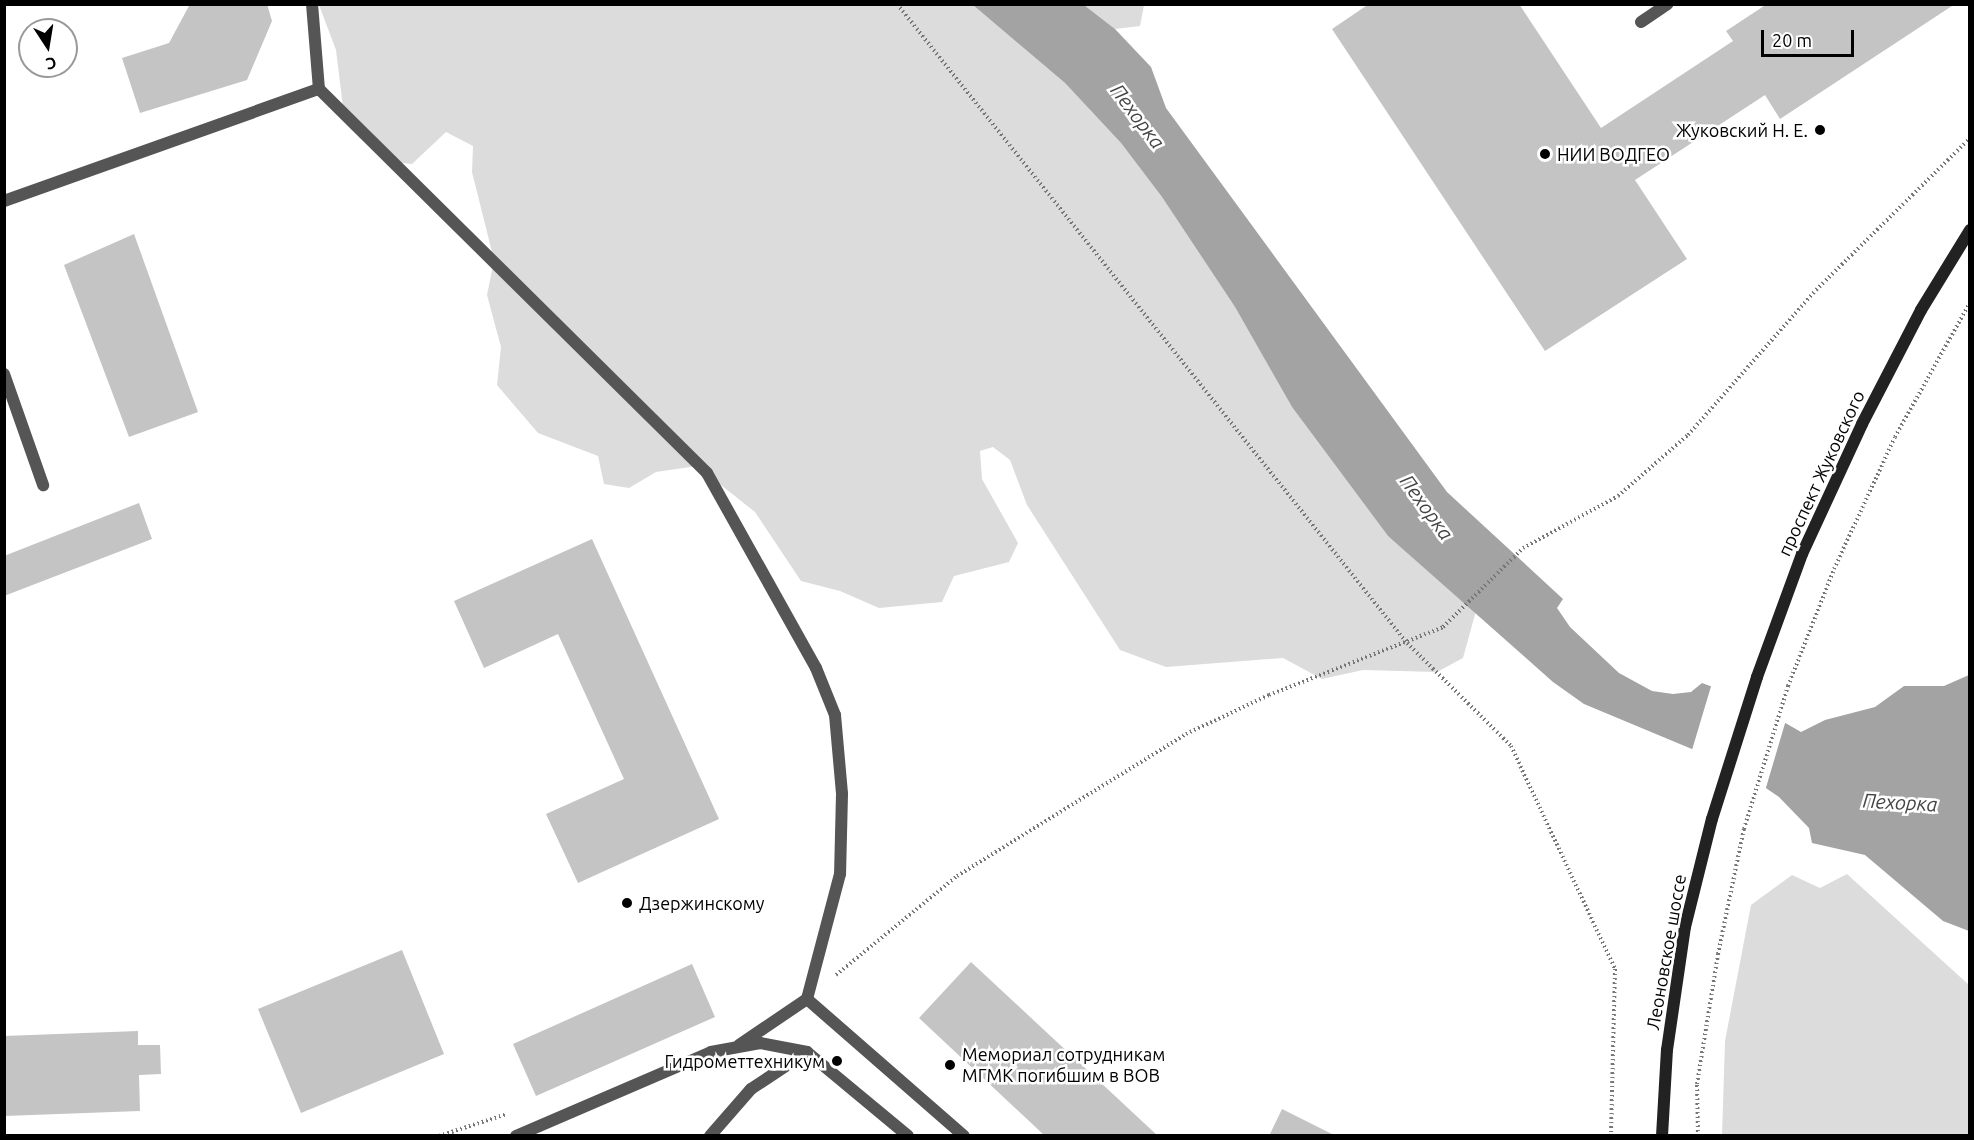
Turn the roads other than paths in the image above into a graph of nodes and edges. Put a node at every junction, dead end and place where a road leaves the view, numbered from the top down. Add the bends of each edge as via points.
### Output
1 (312, 4) edge
2 (1668, 4) edge
3 (1641, 22) dead end
4 (319, 89) junction
5 (4, 201) edge
6 (1970, 230) edge
7 (4, 374) edge
8 (43, 485) dead end
9 (1735, 744) joint
10 (807, 999) junction
11 (739, 1045) junction
12 (807, 1052) junction
13 (516, 1136) edge
14 (711, 1136) edge
15 (908, 1136) edge
16 (964, 1136) edge
17 (1662, 1136) edge

1 - 4 street
2 - 3 street
4 - 5 street
4 - 10 street via 707,473 816,668 835,715 842,805 840,874
6 - 9 main road, проспект Жуковского via 1921,310 1862,424 1802,554
7 - 8 street
9 - 17 main road, Леоновское шоссе via 1685,927 1667,1050
10 - 11 street
10 - 16 street
11 - 12 street via 760,1043
11 - 13 street via 711,1052
12 - 14 street via 751,1089
12 - 15 street

